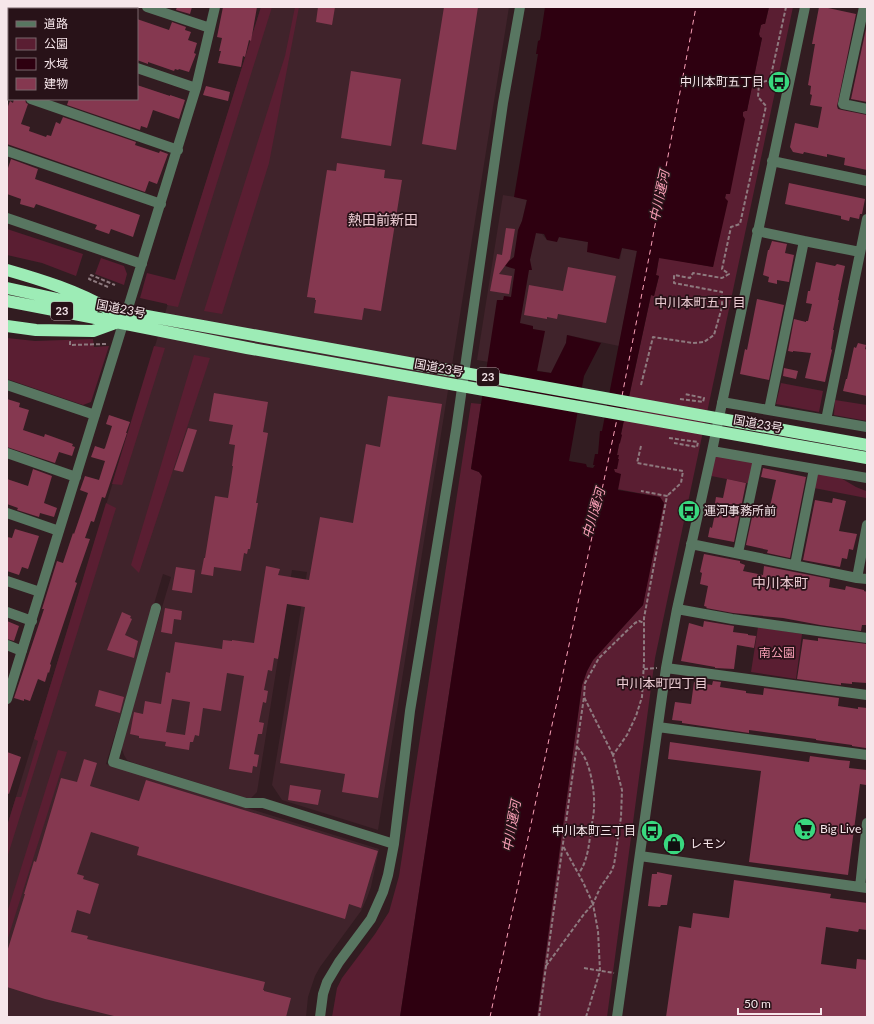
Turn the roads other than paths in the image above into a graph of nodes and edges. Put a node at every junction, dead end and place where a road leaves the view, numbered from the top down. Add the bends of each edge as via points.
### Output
1 (147, 7) edge
2 (214, 7) edge
3 (520, 7) edge
4 (805, 7) edge
5 (864, 7) edge
6 (210, 28) junction
7 (138, 68) edge
8 (196, 88) junction
9 (34, 100) edge
10 (867, 109) edge
11 (178, 150) junction
12 (7, 151) edge
13 (772, 161) junction
14 (867, 181) edge
15 (161, 204) junction
16 (7, 218) edge
17 (867, 220) edge
18 (758, 231) junction
19 (804, 241) junction
20 (860, 252) junction
21 (142, 264) junction
22 (7, 270) edge
23 (7, 288) edge
24 (7, 300) edge
25 (108, 309) junction
26 (116, 322) junction
27 (7, 326) edge
28 (7, 385) edge
29 (722, 402) junction
30 (769, 410) junction
31 (95, 415) junction
32 (826, 420) junction
33 (867, 427) edge
34 (867, 445) edge
35 (712, 451) junction
36 (7, 453) edge
37 (867, 458) edge
38 (758, 459) junction
39 (814, 468) junction
40 (76, 476) junction
41 (867, 478) edge
42 (7, 513) edge
43 (867, 525) edge
44 (60, 530) junction
45 (691, 544) junction
46 (738, 553) junction
47 (795, 565) junction
48 (862, 578) edge
49 (7, 581) edge
50 (40, 592) junction
51 (156, 608) dead end
52 (677, 609) junction
53 (7, 612) edge
54 (32, 621) junction
55 (867, 638) edge
56 (7, 645) edge
57 (22, 651) junction
58 (666, 668) junction
59 (10, 676) edge
60 (867, 695) edge
61 (7, 699) edge
62 (658, 727) junction
63 (867, 755) edge
64 (867, 823) edge
65 (394, 844) junction
66 (640, 856) junction
67 (863, 888) edge
68 (320, 1017) edge
69 (617, 1017) edge

1 - 6 street
2 - 6 street
3 - 65 street via 410,711
4 - 13 street
5 - 10 street via 843,104
6 - 8 street
7 - 8 street
8 - 11 street
9 - 11 street
11 - 15 street
12 - 15 street
13 - 14 street
13 - 18 street
15 - 21 street
16 - 21 street
17 - 20 street
18 - 19 street
18 - 29 street
19 - 20 street
19 - 30 street
20 - 32 street
21 - 31 street
22 - 25 highway, 23 via 60,287 91,299
23 - 25 highway, 国道23号 / 23
24 - 26 highway, 国道23号 / 23
25 - 34 highway, 国道23号 / 23, bridge
26 - 27 highway, 23 via 93,331 36,330
26 - 37 highway, 国道23号 / 23, bridge via 247,348
28 - 31 street
29 - 30 street
29 - 35 street
30 - 32 street
31 - 40 street
32 - 33 street
35 - 38 street
35 - 45 street
36 - 40 street
38 - 39 street
38 - 46 street
39 - 41 street
39 - 47 street
40 - 44 street
42 - 44 street
43 - 48 street
44 - 50 street
45 - 46 street
45 - 52 street
46 - 47 street
47 - 48 street
49 - 50 street
50 - 54 street
51 - 65 street via 113,762 246,803 263,803
52 - 55 street
52 - 58 street
53 - 54 street
54 - 57 street
56 - 57 street
57 - 59 street
58 - 60 street
58 - 62 street
59 - 61 street
62 - 63 street
62 - 66 street
64 - 67 street
65 - 68 street via 388,875 377,908 328,982 323,994
66 - 67 street
66 - 69 street

